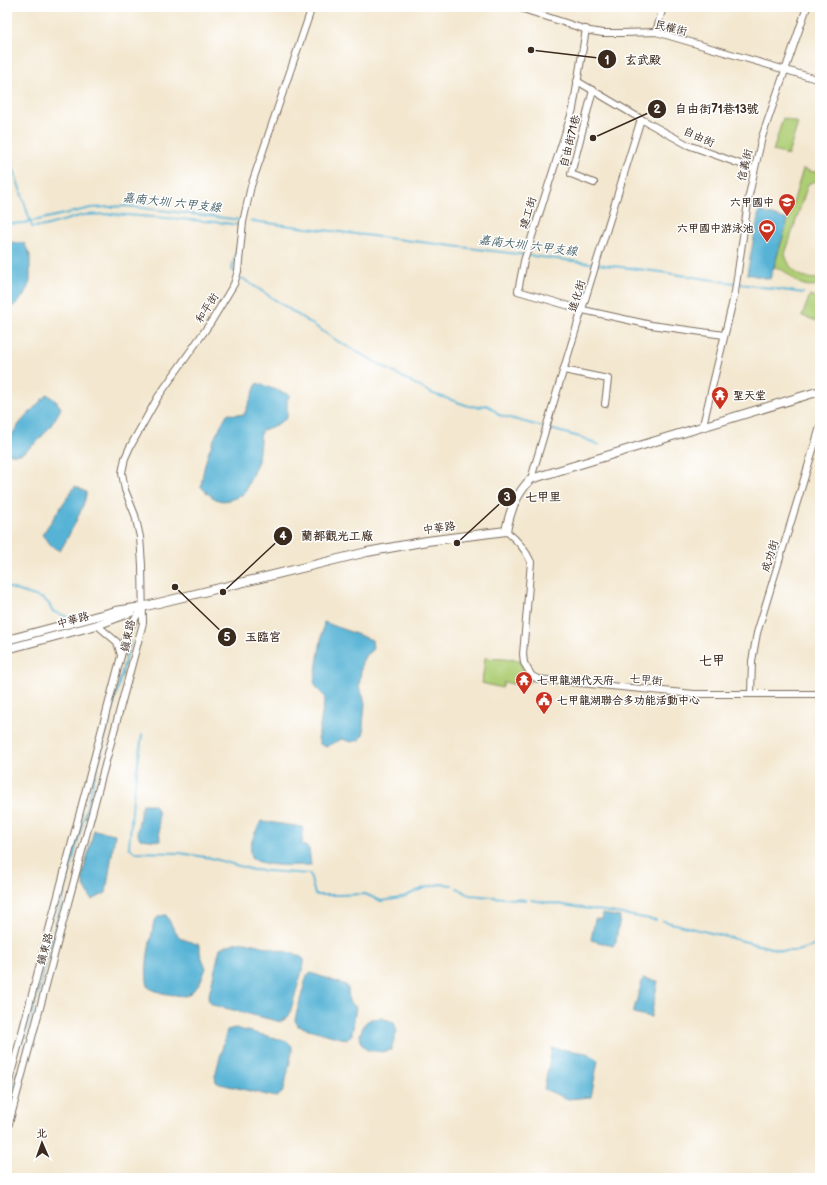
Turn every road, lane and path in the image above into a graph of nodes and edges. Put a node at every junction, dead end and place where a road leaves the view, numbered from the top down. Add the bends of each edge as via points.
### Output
1 (312, 7) edge
2 (517, 7) edge
3 (663, 7) edge
4 (807, 7) edge
5 (586, 29) junction
6 (656, 32) junction
7 (785, 71) junction
8 (578, 80) junction
9 (820, 80) edge
10 (593, 90) junction
11 (641, 119) junction
12 (754, 169) junction
13 (594, 183) dead end
14 (583, 310) junction
15 (724, 335) junction
16 (564, 370) junction
17 (820, 391) edge
18 (605, 404) dead end
19 (703, 426) junction
20 (820, 427) edge
21 (531, 479) junction
22 (506, 531) junction
23 (142, 607) junction
24 (97, 625) junction
25 (7, 640) edge
26 (7, 649) edge
27 (121, 656) junction
28 (751, 694) junction
29 (820, 694) edge
30 (7, 1089) edge
31 (7, 1130) edge

1 - 23 street, 和平街 via 251,186 234,284 211,322 158,397 125,458 122,473 125,490 140,537
2 - 5 street, 民權街
3 - 6 street
4 - 7 street, 信義街
5 - 6 street, 民權街 via 603,33
5 - 8 street, 建工街
6 - 7 street, 民權街
7 - 9 street, 民權街
7 - 12 street, 信義街 via 762,137
8 - 10 street, 自由街
8 - 14 street, 建工街 via 573,109 526,255 518,291
10 - 11 street, 自由街
10 - 13 street, 自由街71巷 via 572,174
11 - 12 street, 自由街 via 688,145
11 - 14 street, 進化街
12 - 15 street, 信義街 via 735,292
14 - 15 street, 建工街 via 651,325
14 - 16 street, 進化街
15 - 19 street, 信義街
16 - 18 street via 608,379
16 - 21 street, 進化街
17 - 19 street
19 - 21 street
20 - 28 street, 成功街 via 757,633 752,661
21 - 22 street via 517,496
22 - 23 street, 中華路 via 367,552
22 - 28 street, 七甲街 via 513,536 531,562 523,654 524,663 532,676 573,683 673,692
23 - 24 street, 中華路
23 - 25 street, 中華路 via 116,611
23 - 27 street, 鎮東路 via 128,631
23 - 31 street, 鎮東路 via 143,623
24 - 26 street, 中華路
24 - 27 street via 117,642
27 - 30 street, 鎮東路
28 - 29 street, 七甲街

